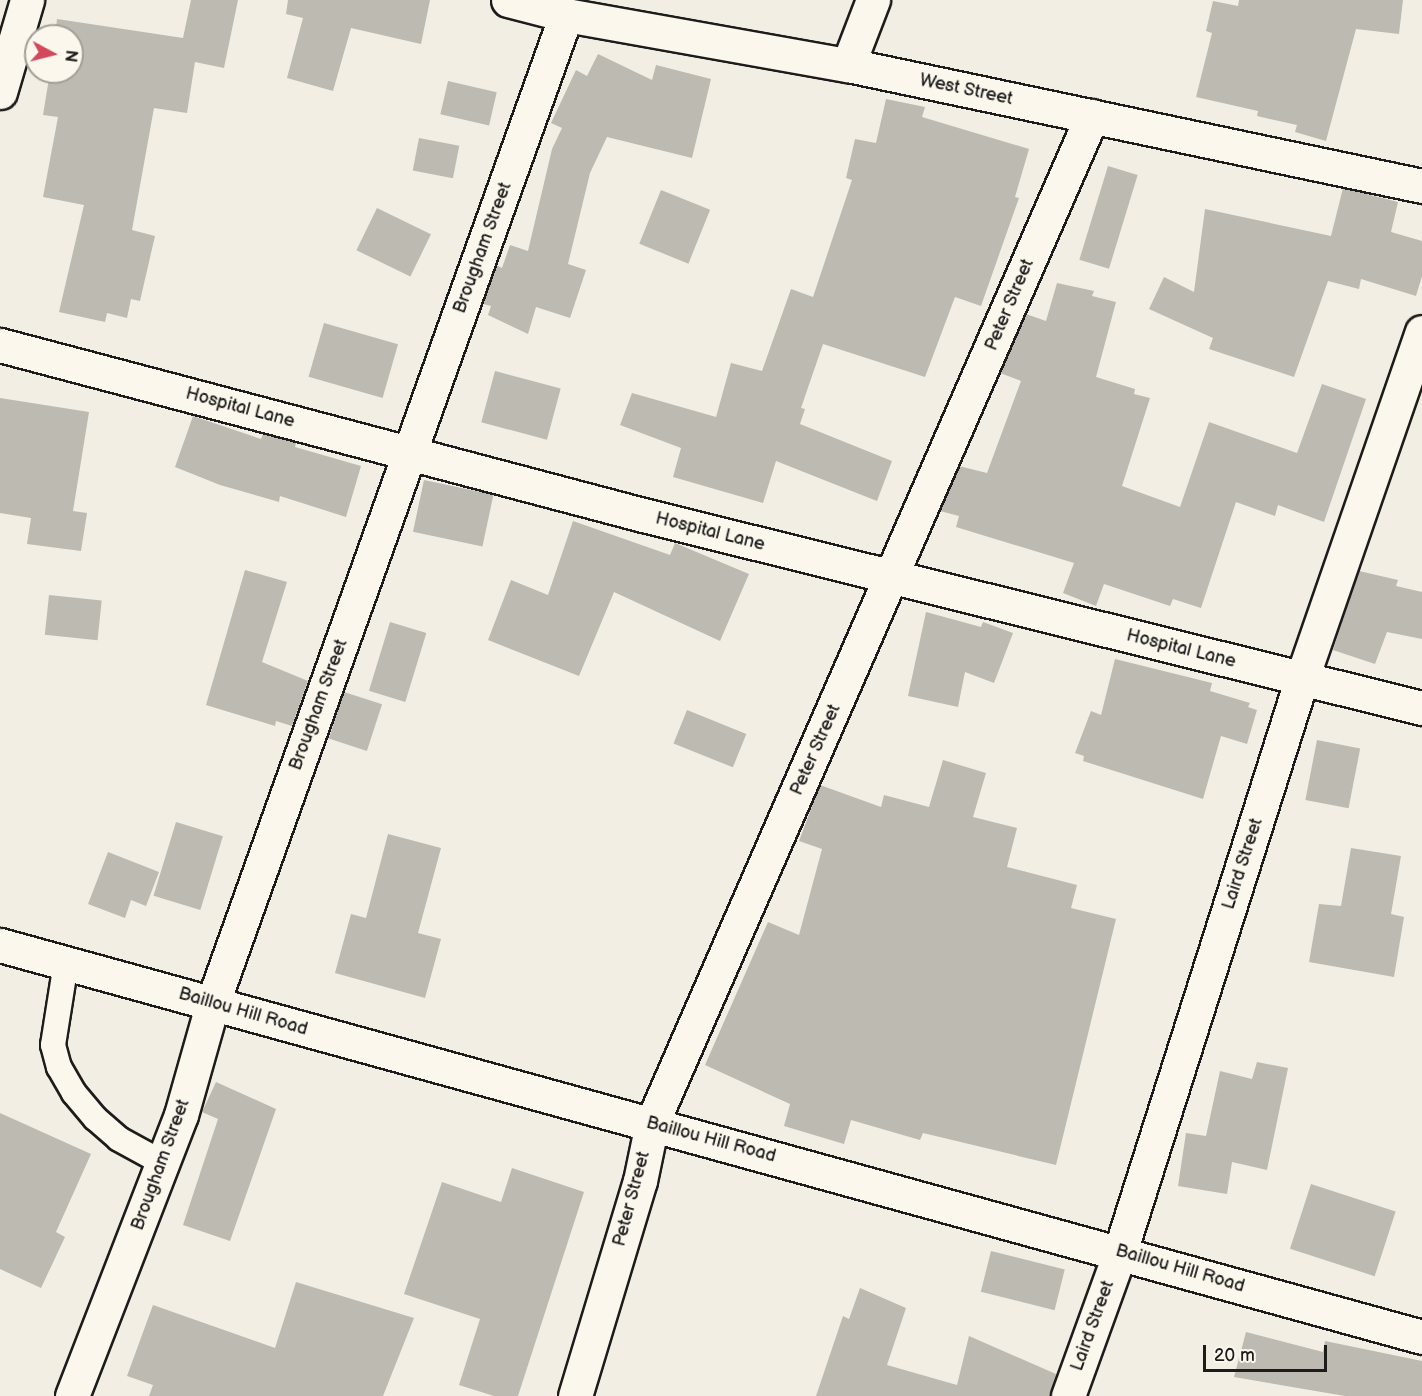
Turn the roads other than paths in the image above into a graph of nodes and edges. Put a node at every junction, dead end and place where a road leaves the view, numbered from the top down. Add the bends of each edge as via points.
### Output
1 (27, 0) edge
2 (508, 0) edge
3 (873, 0) edge
4 (566, 15) junction
5 (849, 65) junction
6 (0, 92) edge
7 (1092, 116) junction
8 (1422, 186) edge
9 (1422, 332) edge
10 (0, 345) edge
11 (409, 453) junction
12 (892, 578) junction
13 (1302, 678) junction
14 (1422, 708) edge
15 (0, 945) edge
16 (66, 963) junction
17 (213, 1002) junction
18 (652, 1123) junction
19 (163, 1162) junction
20 (1120, 1252) junction
21 (1422, 1337) edge
22 (72, 1396) edge
23 (575, 1396) edge
24 (1068, 1396) edge

1 - 6 street
2 - 4 street, West Street
3 - 5 street
4 - 5 street, West Street
4 - 11 street, Brougham Street
5 - 7 street, West Street
7 - 8 street, West Street
7 - 12 street, Peter Street
9 - 13 street, Laird Street
10 - 11 street, Hospital Lane
11 - 12 street, Hospital Lane
11 - 17 street, Brougham Street
12 - 13 street, Hospital Lane
12 - 18 street, Peter Street
13 - 14 street, Hospital Lane
13 - 20 street, Laird Street
15 - 16 street, Baillou Hill Road
16 - 17 street, Baillou Hill Road
16 - 19 lane via 53,1045 59,1067 74,1093 119,1140
17 - 18 street, Baillou Hill Road via 411,1061
17 - 19 street, Brougham Street via 181,1115
18 - 20 street, Baillou Hill Road
18 - 23 street, Peter Street via 640,1181
19 - 22 street, Brougham Street
20 - 21 street, Baillou Hill Road
20 - 24 street, Laird Street

